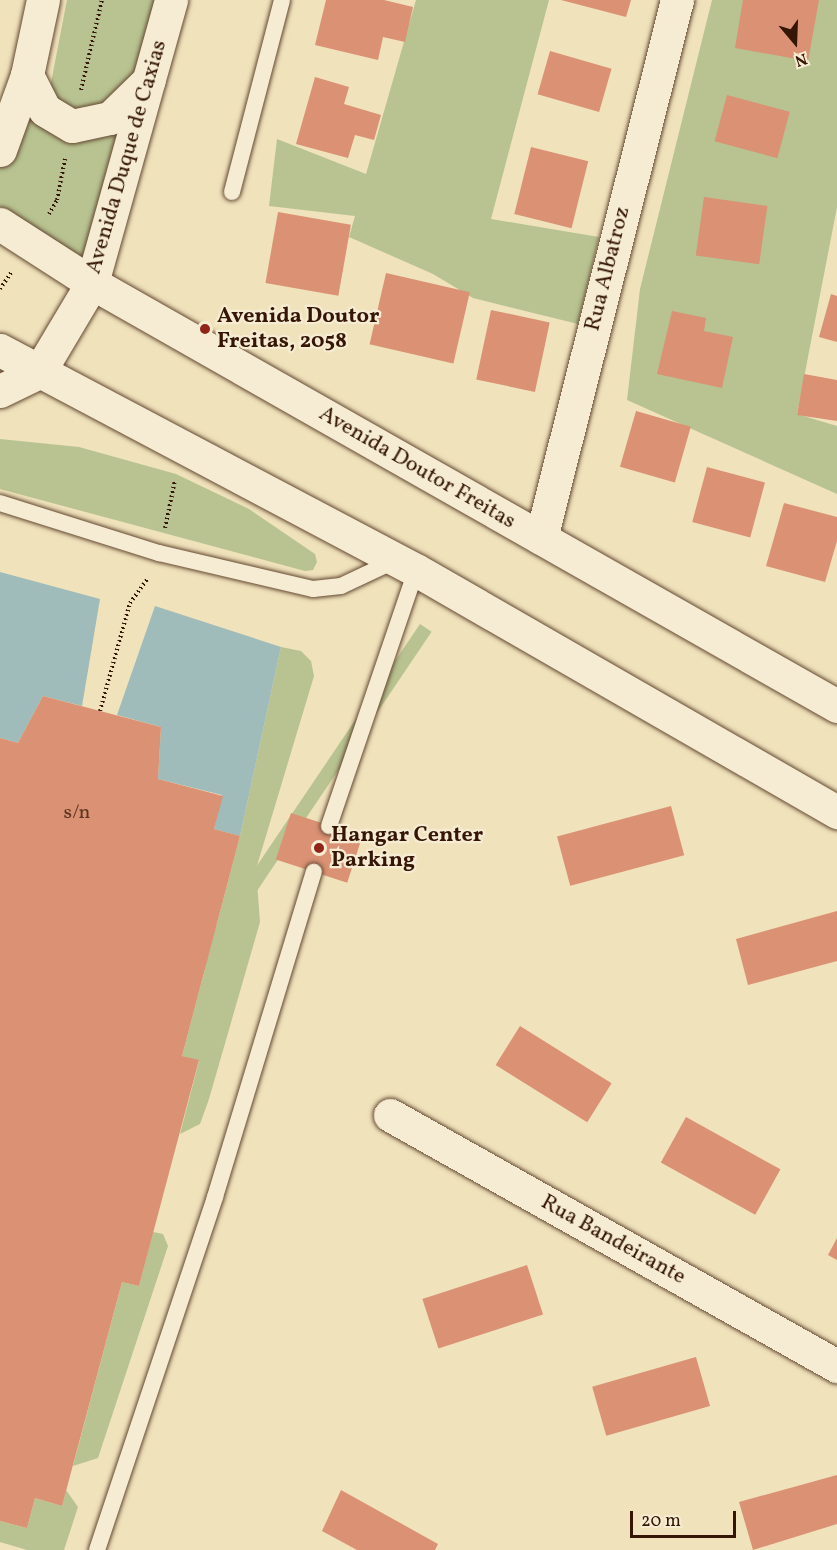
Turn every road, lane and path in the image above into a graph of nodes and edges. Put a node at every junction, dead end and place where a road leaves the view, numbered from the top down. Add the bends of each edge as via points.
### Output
1 (43, 0) edge
2 (171, 0) edge
3 (282, 0) edge
4 (677, 0) edge
5 (27, 75) junction
6 (149, 80) junction
7 (0, 150) edge
8 (232, 192) dead end
9 (0, 224) edge
10 (92, 283) junction
11 (0, 350) edge
12 (39, 372) junction
13 (0, 391) edge
14 (176, 474) dead end
15 (0, 503) edge
16 (164, 533) dead end
17 (541, 538) junction
18 (406, 565) junction
19 (151, 575) dead end
20 (837, 706) edge
21 (100, 711) dead end
22 (837, 812) edge
23 (329, 826) dead end
24 (314, 872) dead end
25 (390, 1115) dead end
26 (837, 1366) edge
27 (97, 1550) edge

1 - 5 main road
2 - 6 main road, Avenida Duque de Caxias
3 - 8 lane
4 - 17 main road, Rua Albatroz
5 - 6 main road via 45,110 72,126 110,118
5 - 7 main road
6 - 10 main road, Avenida Duque de Caxias
9 - 10 main road, Avenida Doutor Freitas
10 - 12 main road, Avenida Duque de Caxias
10 - 17 main road, Avenida Doutor Freitas
11 - 12 main road
12 - 13 main road
12 - 18 main road
14 - 16 path
15 - 18 lane via 159,553 313,589 341,586
17 - 20 main road, Avenida Doutor Freitas
18 - 22 main road
18 - 23 lane
19 - 21 path via 130,603
24 - 27 lane via 215,1197
25 - 26 main road, Rua Bandeirante

